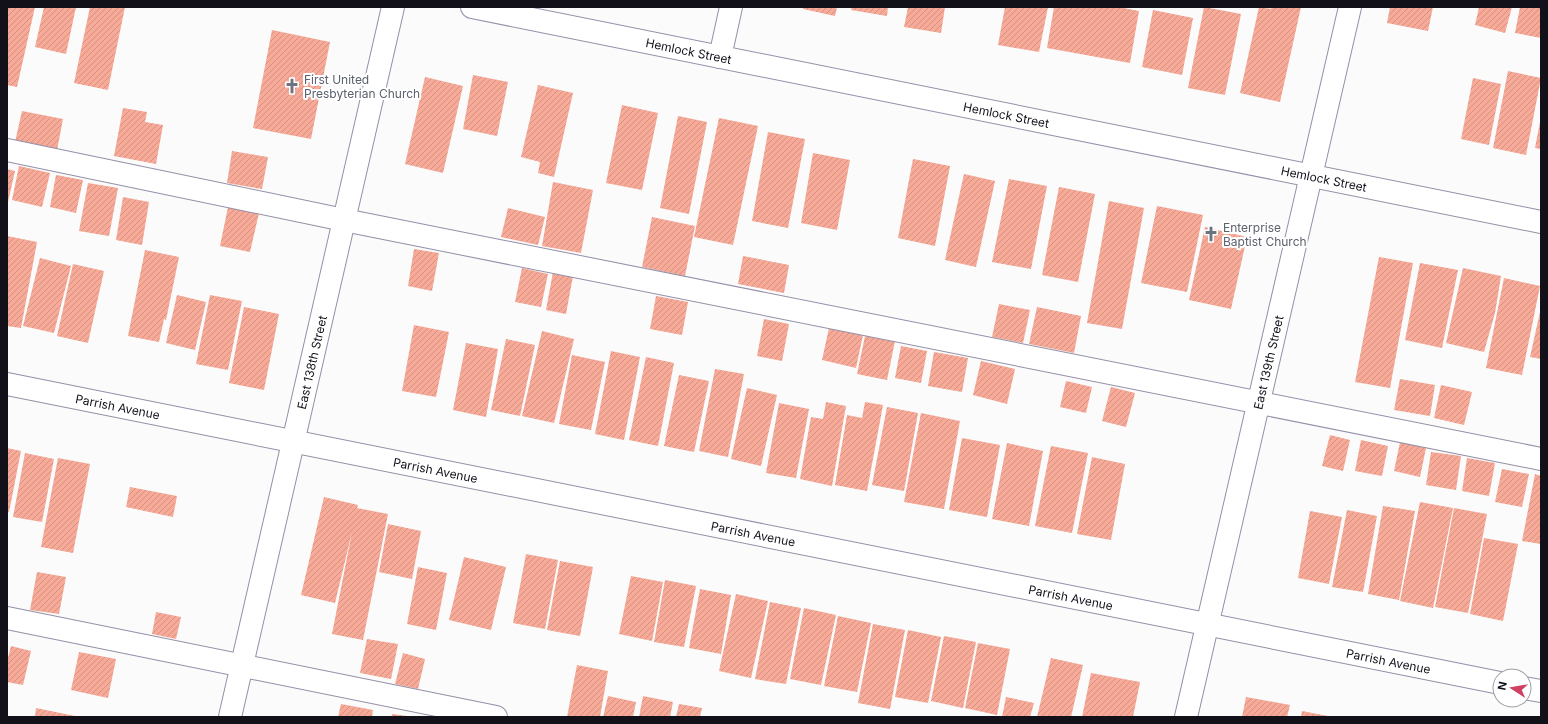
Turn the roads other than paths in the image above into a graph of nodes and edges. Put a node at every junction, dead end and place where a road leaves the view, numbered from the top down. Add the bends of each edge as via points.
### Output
1 (393, 7) edge
2 (472, 7) edge
3 (731, 7) edge
4 (1350, 7) edge
5 (720, 57) junction
6 (7, 150) edge
7 (1310, 176) junction
8 (344, 220) junction
9 (1541, 222) edge
10 (7, 384) edge
11 (1259, 402) junction
12 (294, 441) junction
13 (1541, 459) edge
14 (7, 618) edge
15 (1208, 625) junction
16 (242, 666) junction
17 (1492, 681) edge
18 (230, 717) edge
19 (496, 717) edge
20 (1186, 717) edge

1 - 8 street, East 138th Street
2 - 5 street, Hemlock Street
3 - 5 street
4 - 7 street, East 139th Street
5 - 7 street, Hemlock Street
6 - 8 street
7 - 9 street, Hemlock Street
7 - 11 street, East 139th Street
8 - 11 street
8 - 12 street, East 138th Street
10 - 12 street, Parrish Avenue
11 - 13 street
11 - 15 street, East 139th Street
12 - 15 street, Parrish Avenue
12 - 16 street, East 138th Street
14 - 16 street
15 - 17 street, Parrish Avenue
15 - 20 street, East 139th Street
16 - 18 street, East 138th Street
16 - 19 street

